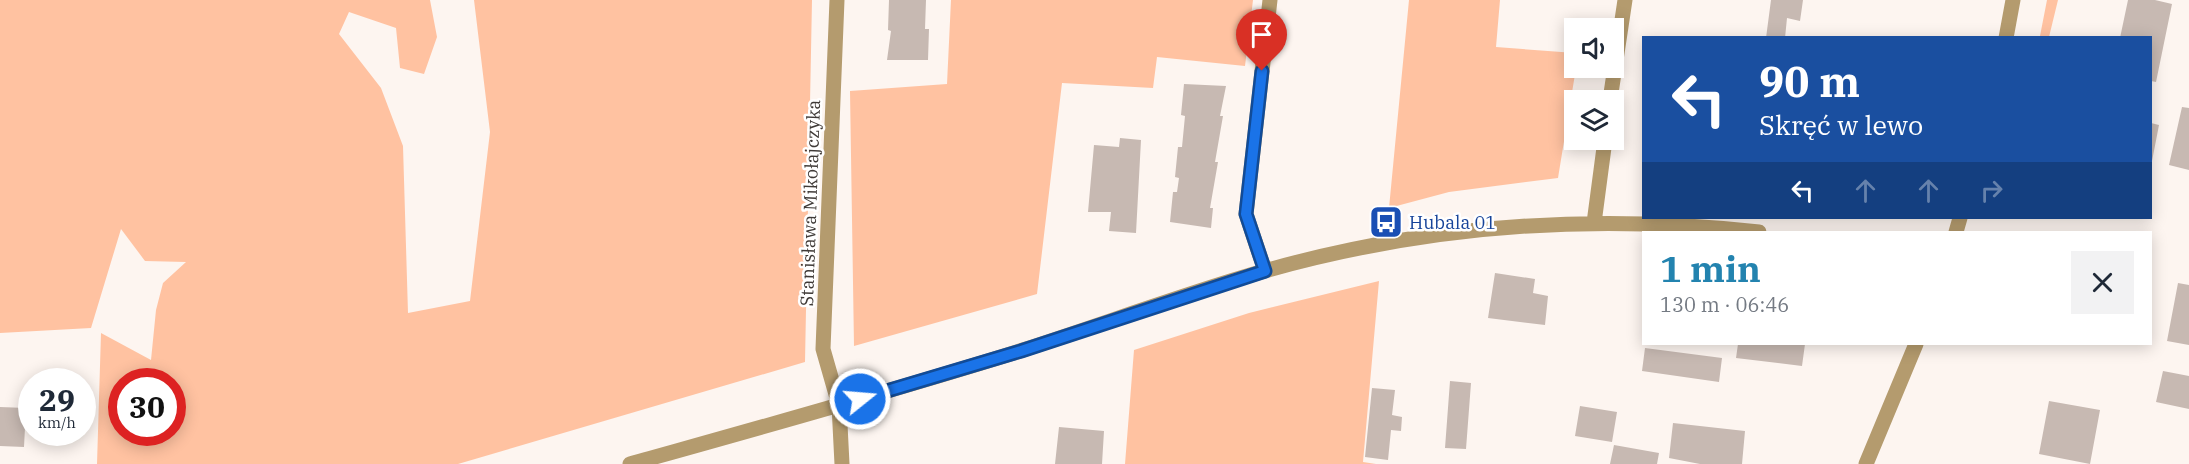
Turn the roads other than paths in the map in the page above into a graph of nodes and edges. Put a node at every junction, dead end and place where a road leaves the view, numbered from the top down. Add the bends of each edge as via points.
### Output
1 (837, 0) edge
2 (1270, 0) edge
3 (1625, 0) edge
4 (2013, 0) edge
5 (2006, 36) edge
6 (1612, 90) edge
7 (1604, 150) edge
8 (1594, 223) junction
9 (1748, 231) edge
10 (1265, 271) junction
11 (1916, 345) edge
12 (839, 405) junction
13 (630, 464) edge
14 (842, 464) edge
15 (1866, 464) edge

1 - 12 street, Stanisława Mikołajczyka via 823,348
2 - 10 street via 1246,214
3 - 6 street
4 - 5 street
7 - 8 street
8 - 9 street
8 - 10 street via 1493,227 1438,234
10 - 12 street via 1021,351
11 - 15 street
12 - 13 street
12 - 14 street, Stanisława Mikołajczyka

